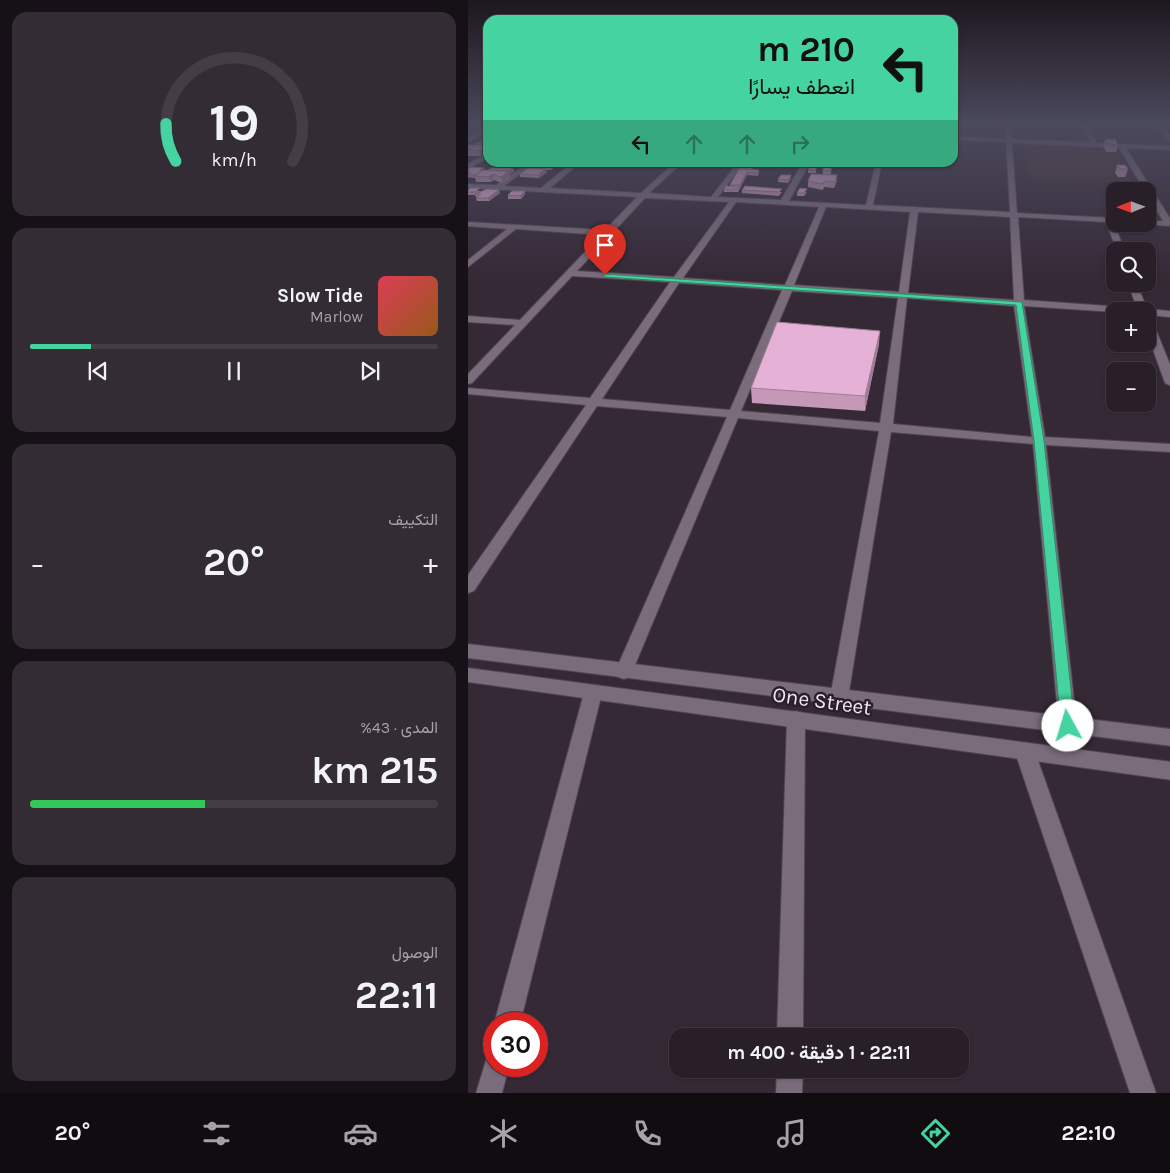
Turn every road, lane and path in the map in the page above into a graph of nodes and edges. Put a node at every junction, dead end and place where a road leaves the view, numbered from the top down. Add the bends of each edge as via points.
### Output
1 (516, 175) edge
2 (562, 175) edge
3 (665, 175) edge
4 (732, 175) edge
5 (800, 175) edge
6 (876, 175) edge
7 (1011, 175) edge
8 (1140, 175) edge
9 (468, 186) edge
10 (498, 188) junction
11 (543, 190) junction
12 (642, 196) junction
13 (712, 200) junction
14 (734, 201) junction
15 (783, 204) junction
16 (823, 206) junction
17 (869, 208) junction
18 (914, 210) junction
19 (1015, 215) junction
20 (1106, 220) edge
21 (1156, 223) edge
22 (468, 224) edge
23 (1170, 224) edge
24 (514, 227) junction
25 (608, 233) junction
26 (468, 264) edge
27 (570, 273) junction
28 (676, 281) junction
29 (790, 289) junction
30 (903, 296) junction
31 (1019, 303) junction
32 (1106, 309) edge
33 (1156, 312) edge
34 (1170, 314) edge
35 (468, 319) edge
36 (523, 323) junction
37 (1156, 345) edge
38 (468, 381) edge
39 (1170, 383) edge
40 (468, 391) edge
41 (594, 402) junction
42 (734, 414) junction
43 (886, 426) junction
44 (1039, 441) junction
45 (1170, 448) edge
46 (468, 587) edge
47 (468, 651) edge
48 (624, 672) junction
49 (468, 675) edge
50 (593, 693) junction
51 (839, 698) junction
52 (796, 720) junction
53 (1068, 726) junction
54 (1170, 738) edge
55 (1025, 752) junction
56 (1170, 771) edge
57 (510, 1012) edge
58 (790, 1028) edge
59 (493, 1077) edge
60 (790, 1078) edge
61 (489, 1093) edge
62 (789, 1093) edge
63 (1143, 1093) edge

1 - 10 street
2 - 11 street
3 - 12 street
4 - 13 street
5 - 15 street
6 - 17 street
7 - 19 street
8 - 23 street
9 - 10 street
10 - 11 street
11 - 12 street
12 - 13 street
12 - 25 street
13 - 14 street
14 - 15 street
14 - 28 street
15 - 16 street
16 - 17 street
16 - 29 street
17 - 18 street
18 - 19 street
18 - 30 street
19 - 20 street
19 - 31 street
21 - 23 street
22 - 24 street
24 - 25 street
24 - 26 street
25 - 27 street
27 - 28 street
27 - 36 street
28 - 29 street
28 - 41 street
29 - 30 street
29 - 42 street
30 - 31 street
30 - 43 street
31 - 32 street
31 - 44 street
33 - 34 street
35 - 36 street
36 - 38 street
37 - 39 street
40 - 41 street
41 - 42 street
41 - 46 street
42 - 43 street
42 - 48 street
43 - 44 street
43 - 51 street
44 - 45 street
44 - 53 street
47 - 48 street, One Street
48 - 51 street, One Street
49 - 50 street, One Street
50 - 52 street, One Street
50 - 57 street
51 - 53 street, One Street
52 - 55 street, One Street
52 - 58 street
53 - 54 street, One Street
55 - 56 street, One Street
55 - 63 street
59 - 61 street
60 - 62 street

